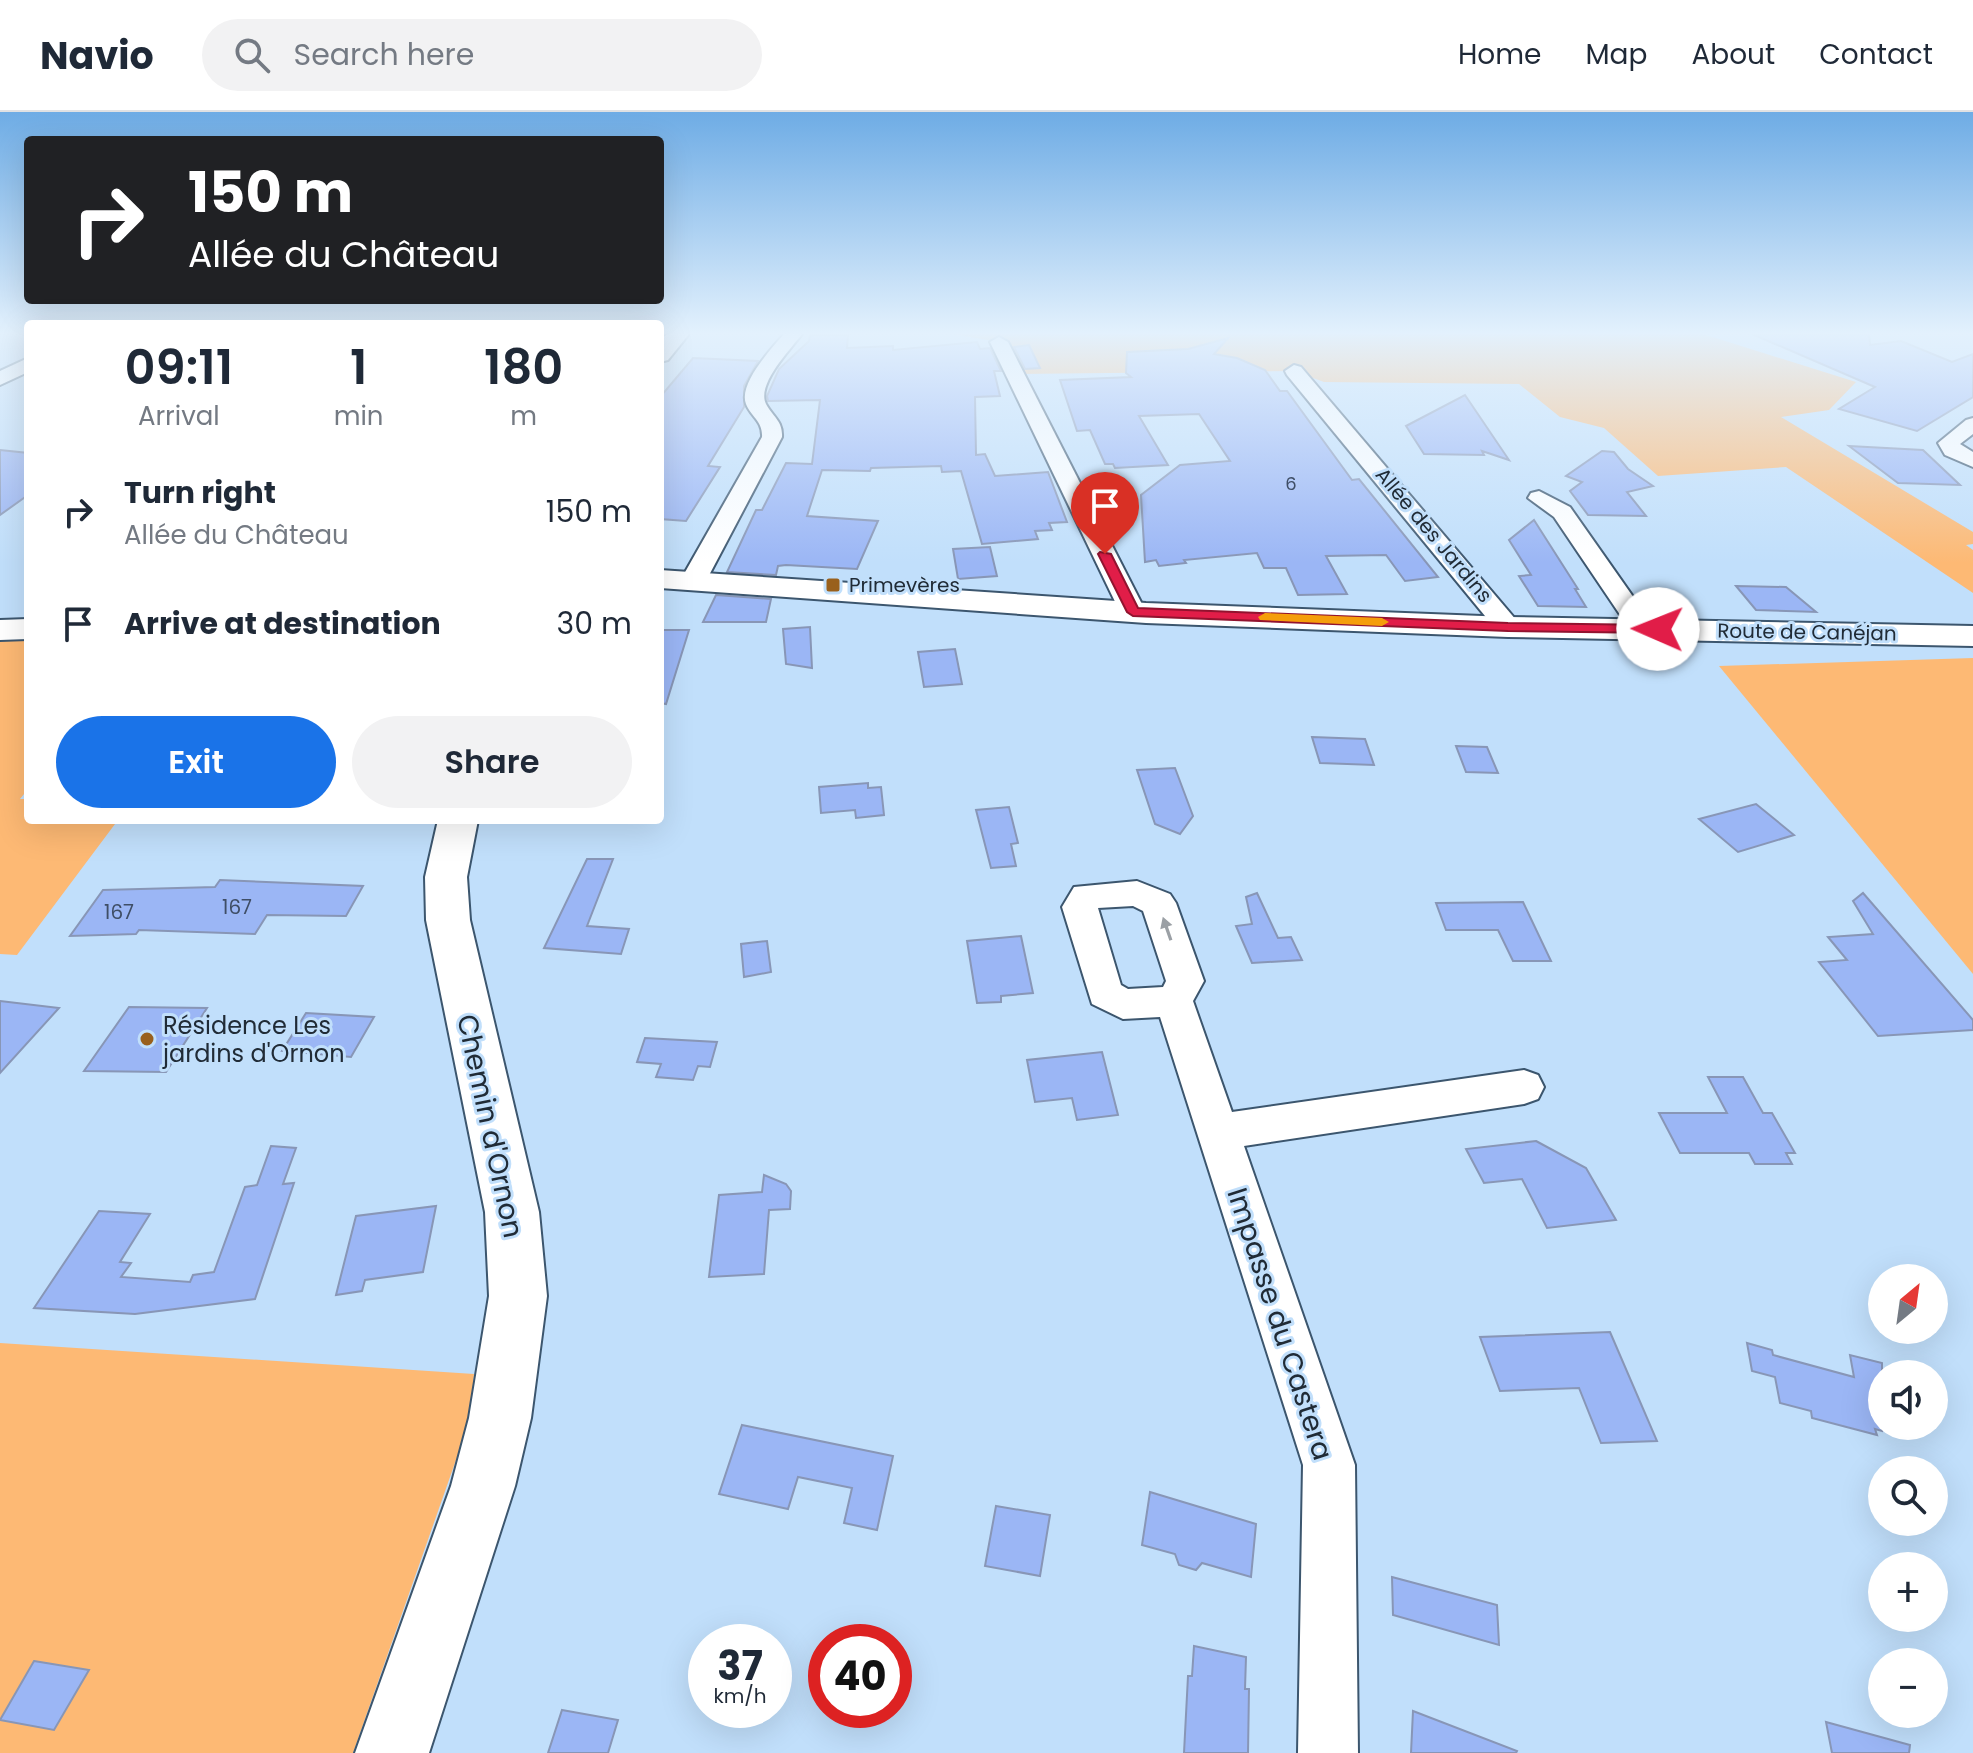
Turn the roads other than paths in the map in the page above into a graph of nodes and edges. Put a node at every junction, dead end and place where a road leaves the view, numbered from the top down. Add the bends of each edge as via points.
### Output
1 (761, 411) edge
2 (1033, 411) edge
3 (1327, 411) edge
4 (1973, 424) edge
5 (1973, 461) edge
6 (1539, 498) dead end
7 (664, 579) edge
8 (693, 581) junction
9 (1133, 612) junction
10 (1508, 627) junction
11 (1642, 628) junction
12 (24, 629) edge
13 (0, 630) edge
14 (1965, 636) edge
15 (457, 824) edge
16 (1174, 1001) dead end
17 (1524, 1087) dead end
18 (1217, 1132) junction
19 (392, 1753) edge
20 (1328, 1753) edge

1 - 8 street via 771,424 772,437
2 - 9 street
3 - 10 street, Allée des Jardins
4 - 5 street via 1949,443
6 - 11 street via 1562,512
7 - 8 street, Route de Canéjan
8 - 9 street, Route de Canéjan
9 - 10 street, Route de Canéjan
10 - 11 street, Route de Canéjan
11 - 14 street, Route de Canéjan
12 - 13 street
15 - 19 street, Chemin d'Ornon via 446,877 448,920 512,1212 518,1296 500,1418 483,1486
16 - 18 street, Impasse du Castera
17 - 18 street
18 - 20 street, Impasse du Castera via 1329,1465

